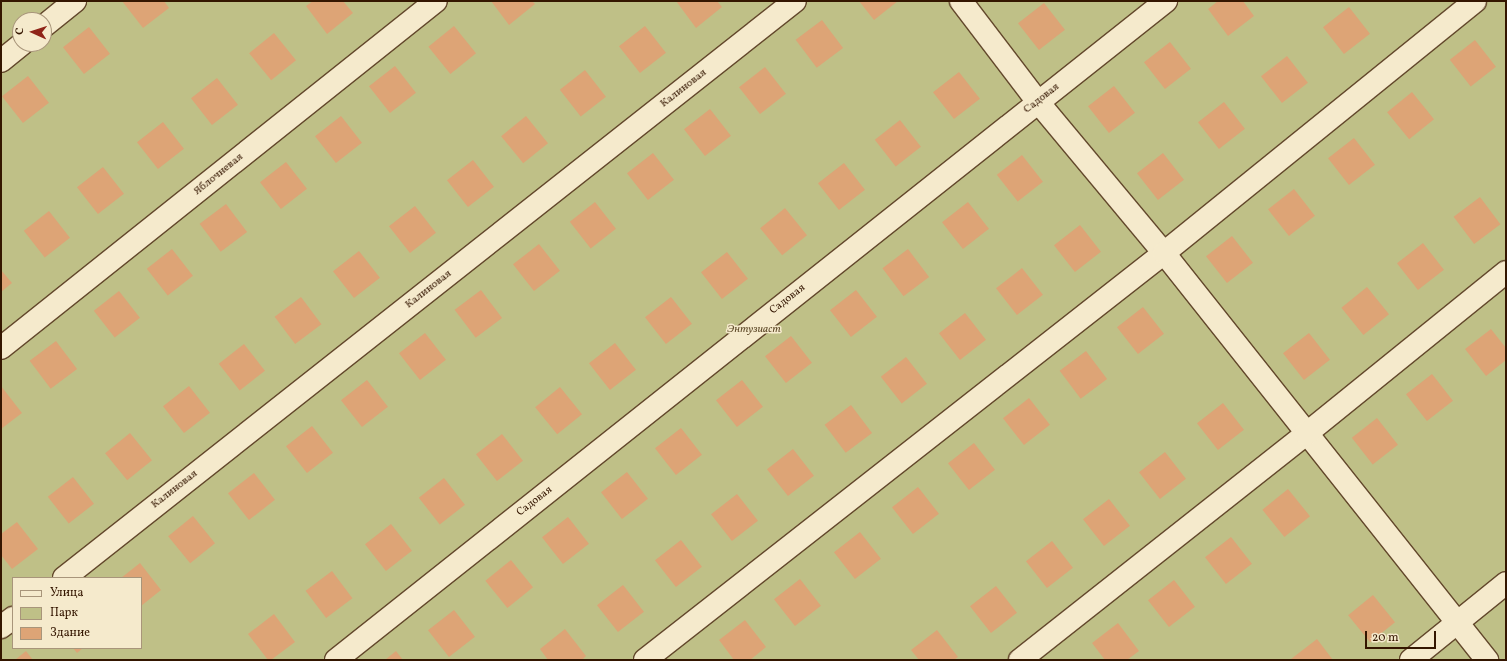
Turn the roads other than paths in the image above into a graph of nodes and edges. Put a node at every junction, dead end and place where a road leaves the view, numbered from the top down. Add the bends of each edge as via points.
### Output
1 (75, 1) edge
2 (436, 1) edge
3 (795, 1) edge
4 (961, 1) edge
5 (1166, 1) edge
6 (1475, 1) edge
7 (52, 20) edge
8 (12, 52) edge
9 (1, 61) edge
10 (1038, 102) junction
11 (1164, 253) junction
12 (1506, 272) edge
13 (1, 348) edge
14 (1306, 434) junction
15 (65, 577) edge
16 (1506, 584) edge
17 (12, 619) edge
18 (1457, 622) junction
19 (1, 627) edge
20 (336, 660) edge
21 (645, 660) edge
22 (1020, 660) edge
23 (1411, 660) edge
24 (1486, 660) edge

1 - 7 street
2 - 13 street, Яблочневая
3 - 15 street, Калиновая
4 - 10 street
5 - 10 street, Садовая
6 - 11 street
8 - 9 street
10 - 11 street
10 - 20 street, Садовая
11 - 14 street
11 - 21 street
12 - 14 street
14 - 18 street
14 - 22 street
16 - 18 street
17 - 19 street
18 - 23 street
18 - 24 street

